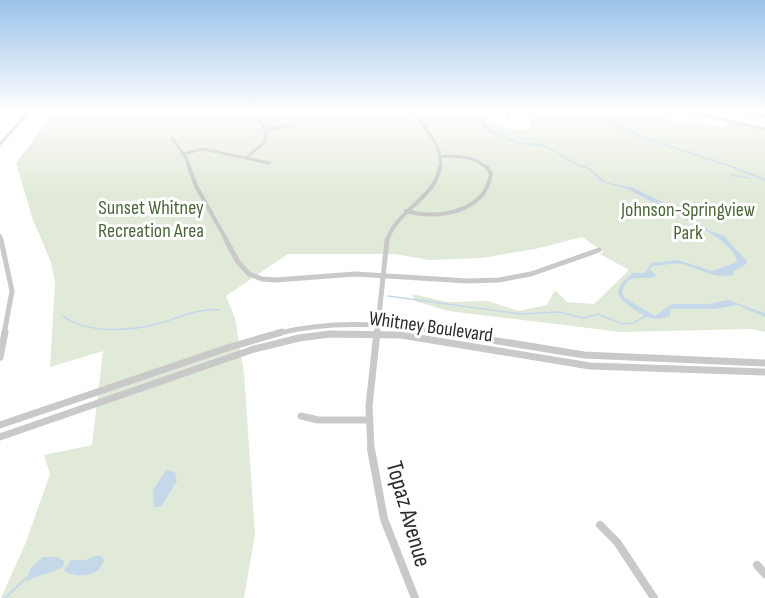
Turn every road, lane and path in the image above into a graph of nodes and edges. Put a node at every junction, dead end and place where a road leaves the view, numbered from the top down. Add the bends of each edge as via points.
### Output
1 (173, 139) edge
2 (267, 139) edge
3 (434, 139) edge
4 (182, 154) junction
5 (441, 156) junction
6 (246, 158) junction
7 (269, 164) dead end
8 (406, 211) junction
9 (0, 236) edge
10 (1, 243) edge
11 (598, 250) dead end
12 (8, 273) junction
13 (382, 274) junction
14 (1, 275) edge
15 (377, 328) junction
16 (3, 335) edge
17 (0, 357) edge
18 (765, 363) edge
19 (765, 372) edge
20 (301, 416) dead end
21 (370, 420) junction
22 (0, 425) edge
23 (0, 437) edge
24 (600, 525) dead end
25 (757, 565) dead end
26 (765, 574) edge
27 (415, 598) edge
28 (654, 598) edge

1 - 4 street
2 - 6 street
3 - 5 street
4 - 6 street via 203,150
4 - 13 street via 222,234 249,274 276,280
5 - 8 street, Topaz Avenue via 433,185
5 - 8 street via 466,157 481,163 491,172 490,181 476,201 459,210 433,217
6 - 7 street
8 - 13 street, Topaz Avenue via 387,238
9 - 10 street
10 - 12 street
11 - 13 street via 503,280
12 - 14 street
12 - 16 street via 12,296
13 - 15 street, Topaz Avenue
15 - 18 street, Whitney Boulevard via 411,327 588,356
15 - 19 street, Whitney Boulevard via 590,366
15 - 21 street, Topaz Avenue
15 - 22 street, Whitney Boulevard via 313,327 251,340
15 - 23 street, Whitney Boulevard via 268,344
16 - 17 street
20 - 21 street via 318,420
21 - 27 street, Topaz Avenue via 380,501
24 - 28 street via 617,542
25 - 26 street

